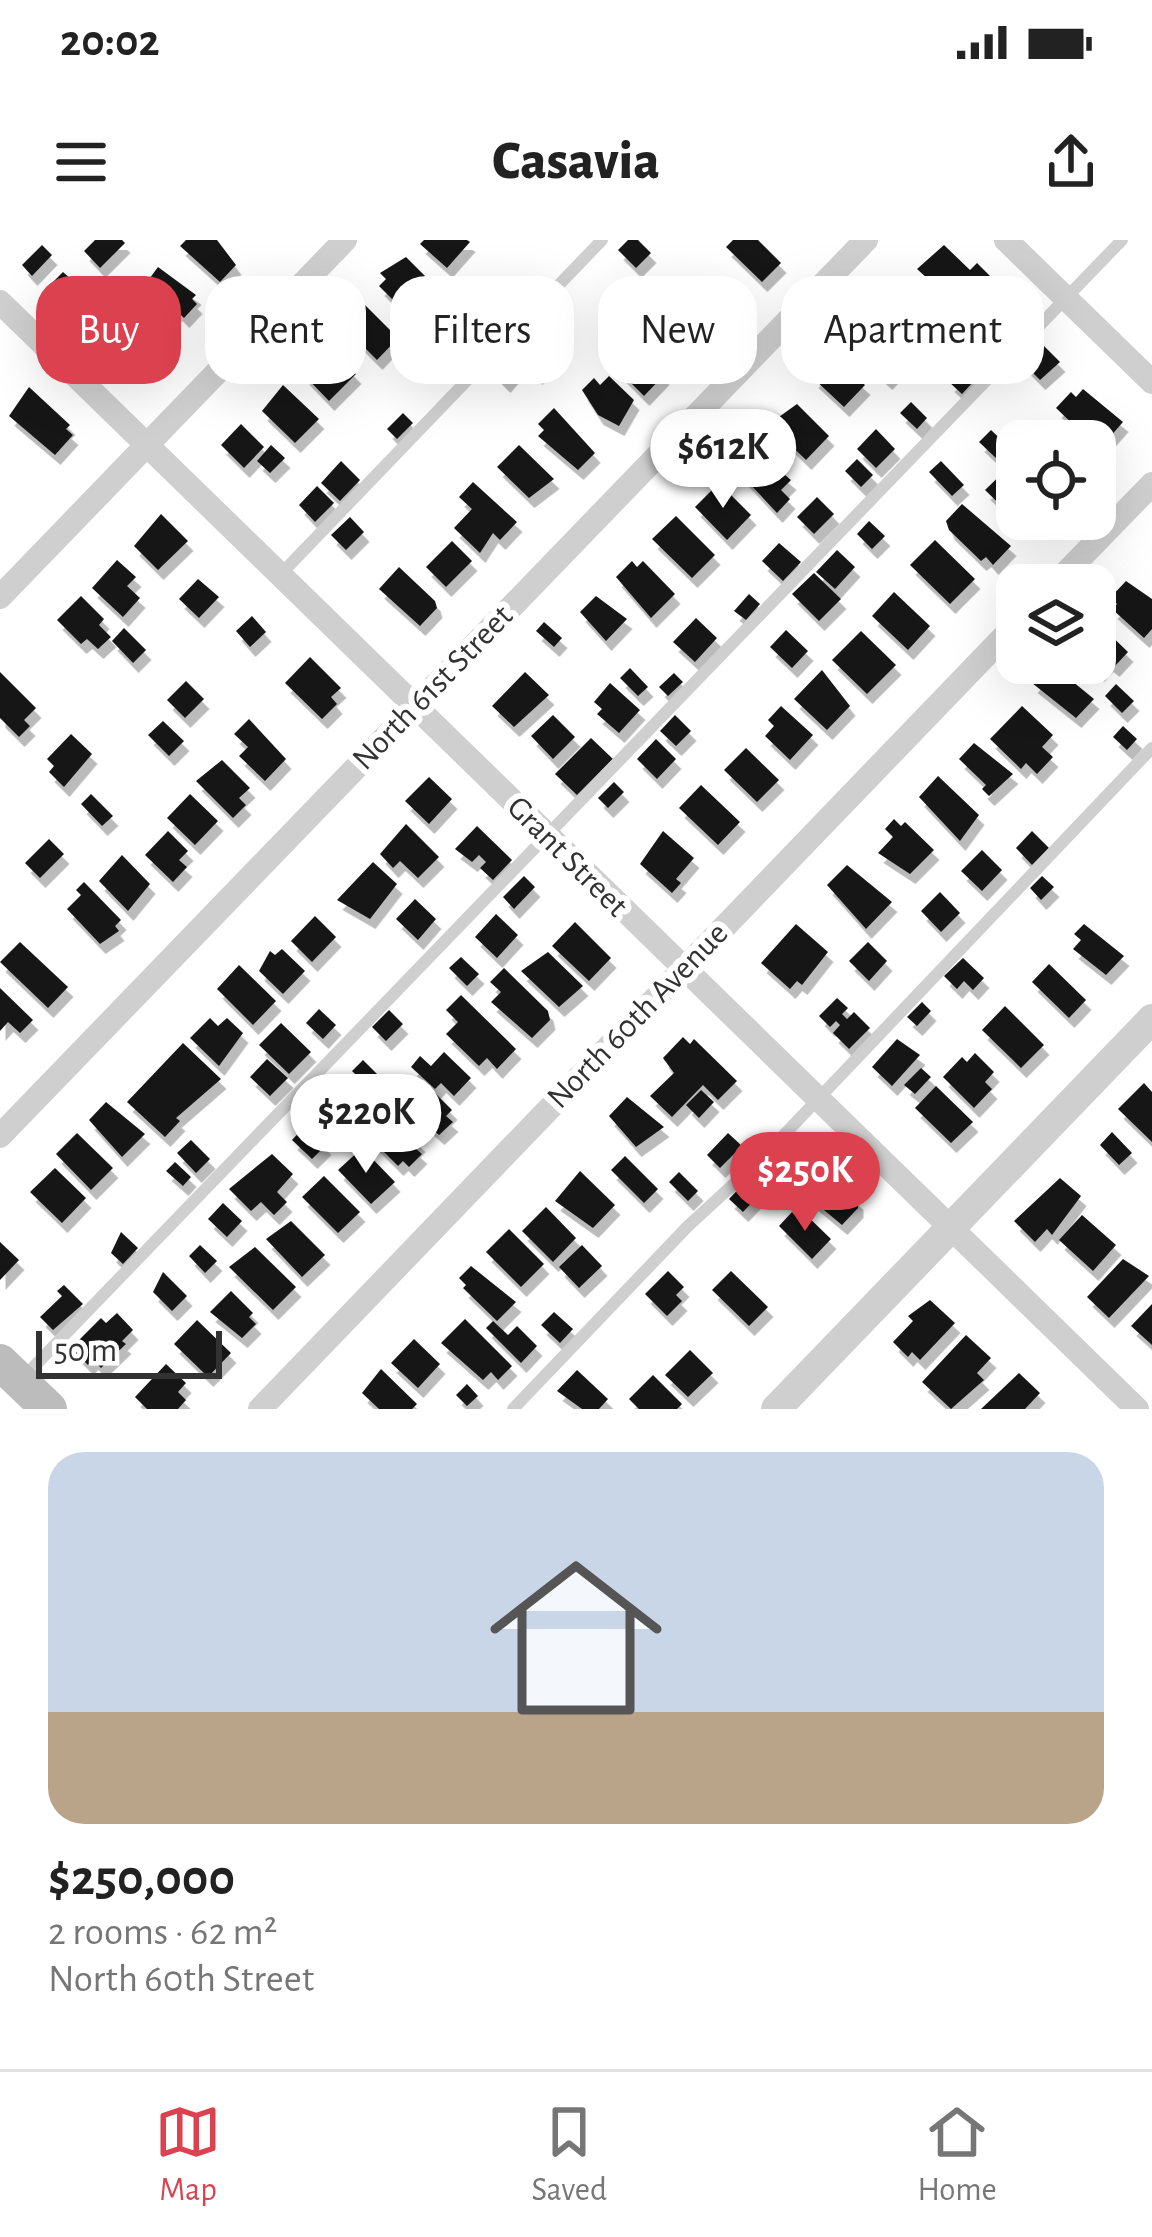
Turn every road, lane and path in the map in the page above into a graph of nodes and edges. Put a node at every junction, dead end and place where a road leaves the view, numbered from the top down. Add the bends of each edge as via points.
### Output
1 (345, 240) edge
2 (602, 240) edge
3 (866, 240) edge
4 (1006, 240) edge
5 (1122, 240) edge
6 (1067, 299) junction
7 (0, 302) edge
8 (1152, 382) edge
9 (148, 445) junction
10 (1152, 484) edge
11 (1074, 564) edge
12 (280, 575) junction
13 (0, 597) edge
14 (996, 645) edge
15 (415, 706) junction
16 (1152, 748) edge
17 (545, 836) junction
18 (682, 970) junction
19 (1152, 1019) edge
20 (814, 1100) junction
21 (0, 1136) edge
22 (948, 1230) junction
23 (10, 1371) edge
24 (49, 1409) edge
25 (260, 1409) edge
26 (513, 1409) edge
27 (776, 1409) edge
28 (1137, 1409) edge

1 - 9 street
2 - 12 lane
3 - 15 street, North 61st Street
4 - 6 street
5 - 6 lane
6 - 8 street
6 - 17 lane
7 - 9 street, Grant Street
9 - 12 street, Grant Street
9 - 13 street
10 - 11 street
12 - 15 street, Grant Street
14 - 18 street, North 60th Avenue
15 - 17 street, Grant Street
15 - 21 street, North 61st Street
16 - 20 lane
17 - 18 street, Grant Street
17 - 23 lane
18 - 20 street, Grant Street
18 - 25 street, North 60th Avenue
19 - 22 street
20 - 22 street, Grant Street
20 - 26 lane
22 - 27 street
22 - 28 street, Grant Street
23 - 24 main road

